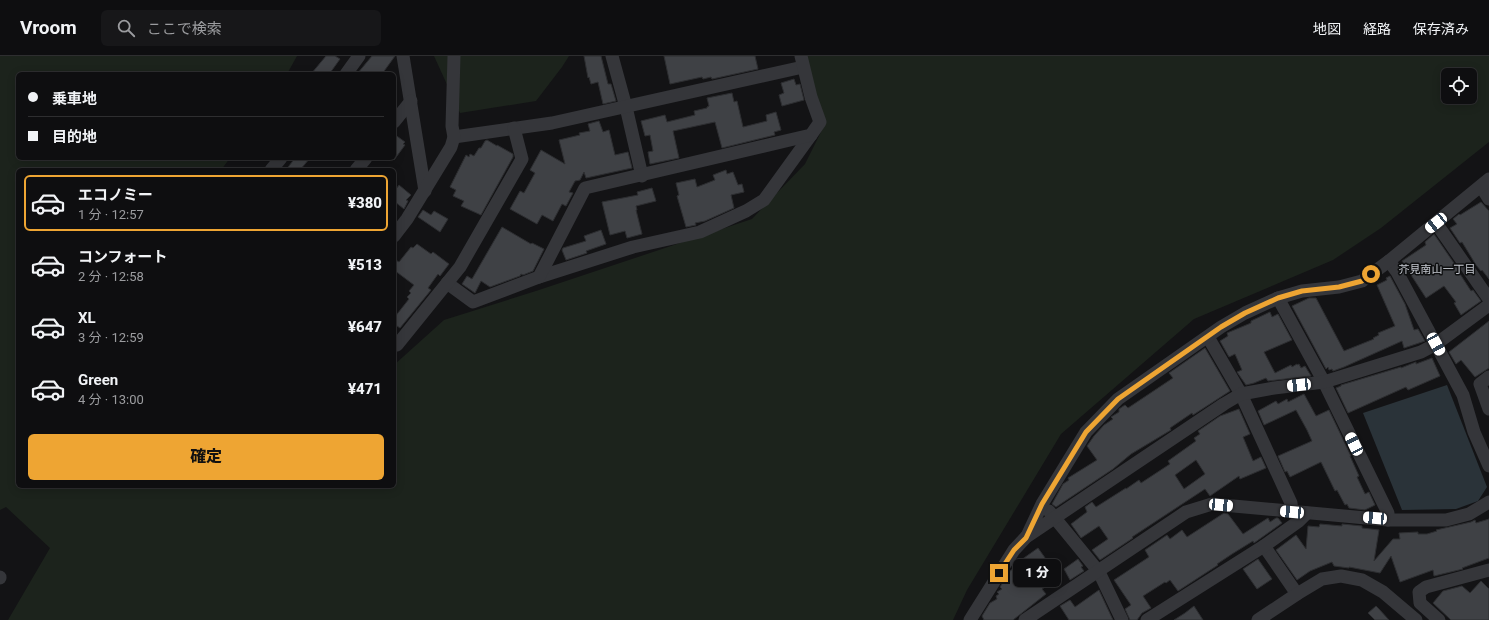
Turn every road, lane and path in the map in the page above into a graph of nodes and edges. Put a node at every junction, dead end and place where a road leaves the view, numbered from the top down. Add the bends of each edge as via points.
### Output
1 (359, 56) edge
2 (403, 56) edge
3 (454, 56) edge
4 (612, 56) edge
5 (802, 61) edge
6 (347, 72) edge
7 (411, 101) junction
8 (626, 107) junction
9 (396, 120) edge
10 (514, 128) junction
11 (812, 135) junction
12 (454, 137) junction
13 (279, 160) edge
14 (364, 160) edge
15 (273, 168) edge
16 (358, 168) edge
17 (642, 176) junction
18 (1485, 183) edge
19 (425, 191) junction
20 (1489, 199) edge
21 (1436, 223) junction
22 (396, 234) edge
23 (1389, 261) junction
24 (539, 276) junction
25 (447, 283) junction
26 (1278, 298) junction
27 (1489, 298) edge
28 (1489, 305) edge
29 (1208, 337) junction
30 (396, 344) edge
31 (1436, 344) junction
32 (1489, 377) edge
33 (1324, 382) junction
34 (1241, 394) junction
35 (1489, 409) edge
36 (1489, 466) edge
37 (1489, 502) edge
38 (1042, 504) junction
39 (1292, 512) junction
40 (1307, 513) junction
41 (1054, 518) junction
42 (1388, 520) junction
43 (1026, 538) junction
44 (1264, 546) junction
45 (1489, 570) edge
46 (1099, 572) junction
47 (1296, 594) junction
48 (970, 620) edge
49 (1025, 620) edge
50 (1122, 620) edge
51 (1148, 620) edge
52 (1258, 620) edge
53 (1416, 620) edge
54 (1440, 620) edge

1 - 6 street
2 - 7 street
3 - 12 street
4 - 8 street
5 - 8 street
5 - 11 street via 820,122
7 - 9 street
7 - 19 street
8 - 10 street via 552,123
8 - 17 street
10 - 12 street
10 - 25 street via 522,159 460,267
11 - 17 street
11 - 24 street via 764,200 746,211 700,232 633,247
12 - 19 street via 451,147
13 - 15 street
14 - 16 street
17 - 24 street via 585,188
18 - 20 street
18 - 21 street
19 - 22 street
21 - 23 street
21 - 27 street
23 - 26 street via 1362,281 1339,287 1302,291
23 - 31 street
24 - 25 street via 473,302
25 - 30 street
26 - 29 street via 1245,313
26 - 33 street
28 - 31 street
29 - 34 street
29 - 38 street via 1118,399 1100,416 1086,432
31 - 33 street via 1421,352
31 - 36 street via 1463,395 1474,432
32 - 35 street via 1480,384
33 - 34 street
33 - 42 street via 1388,513
34 - 39 street via 1291,503
34 - 41 street
37 - 42 street via 1470,514 1446,520
38 - 41 street
38 - 43 street
39 - 40 street
39 - 46 street via 1212,504 1186,512
40 - 42 street
40 - 44 street
41 - 43 street
41 - 46 street
43 - 48 street via 1014,550
44 - 47 street
44 - 51 street
45 - 54 street via 1426,587 1419,592 1420,603
46 - 49 street
46 - 50 street
47 - 52 street
47 - 53 street via 1322,579 1341,576 1362,580 1383,592

